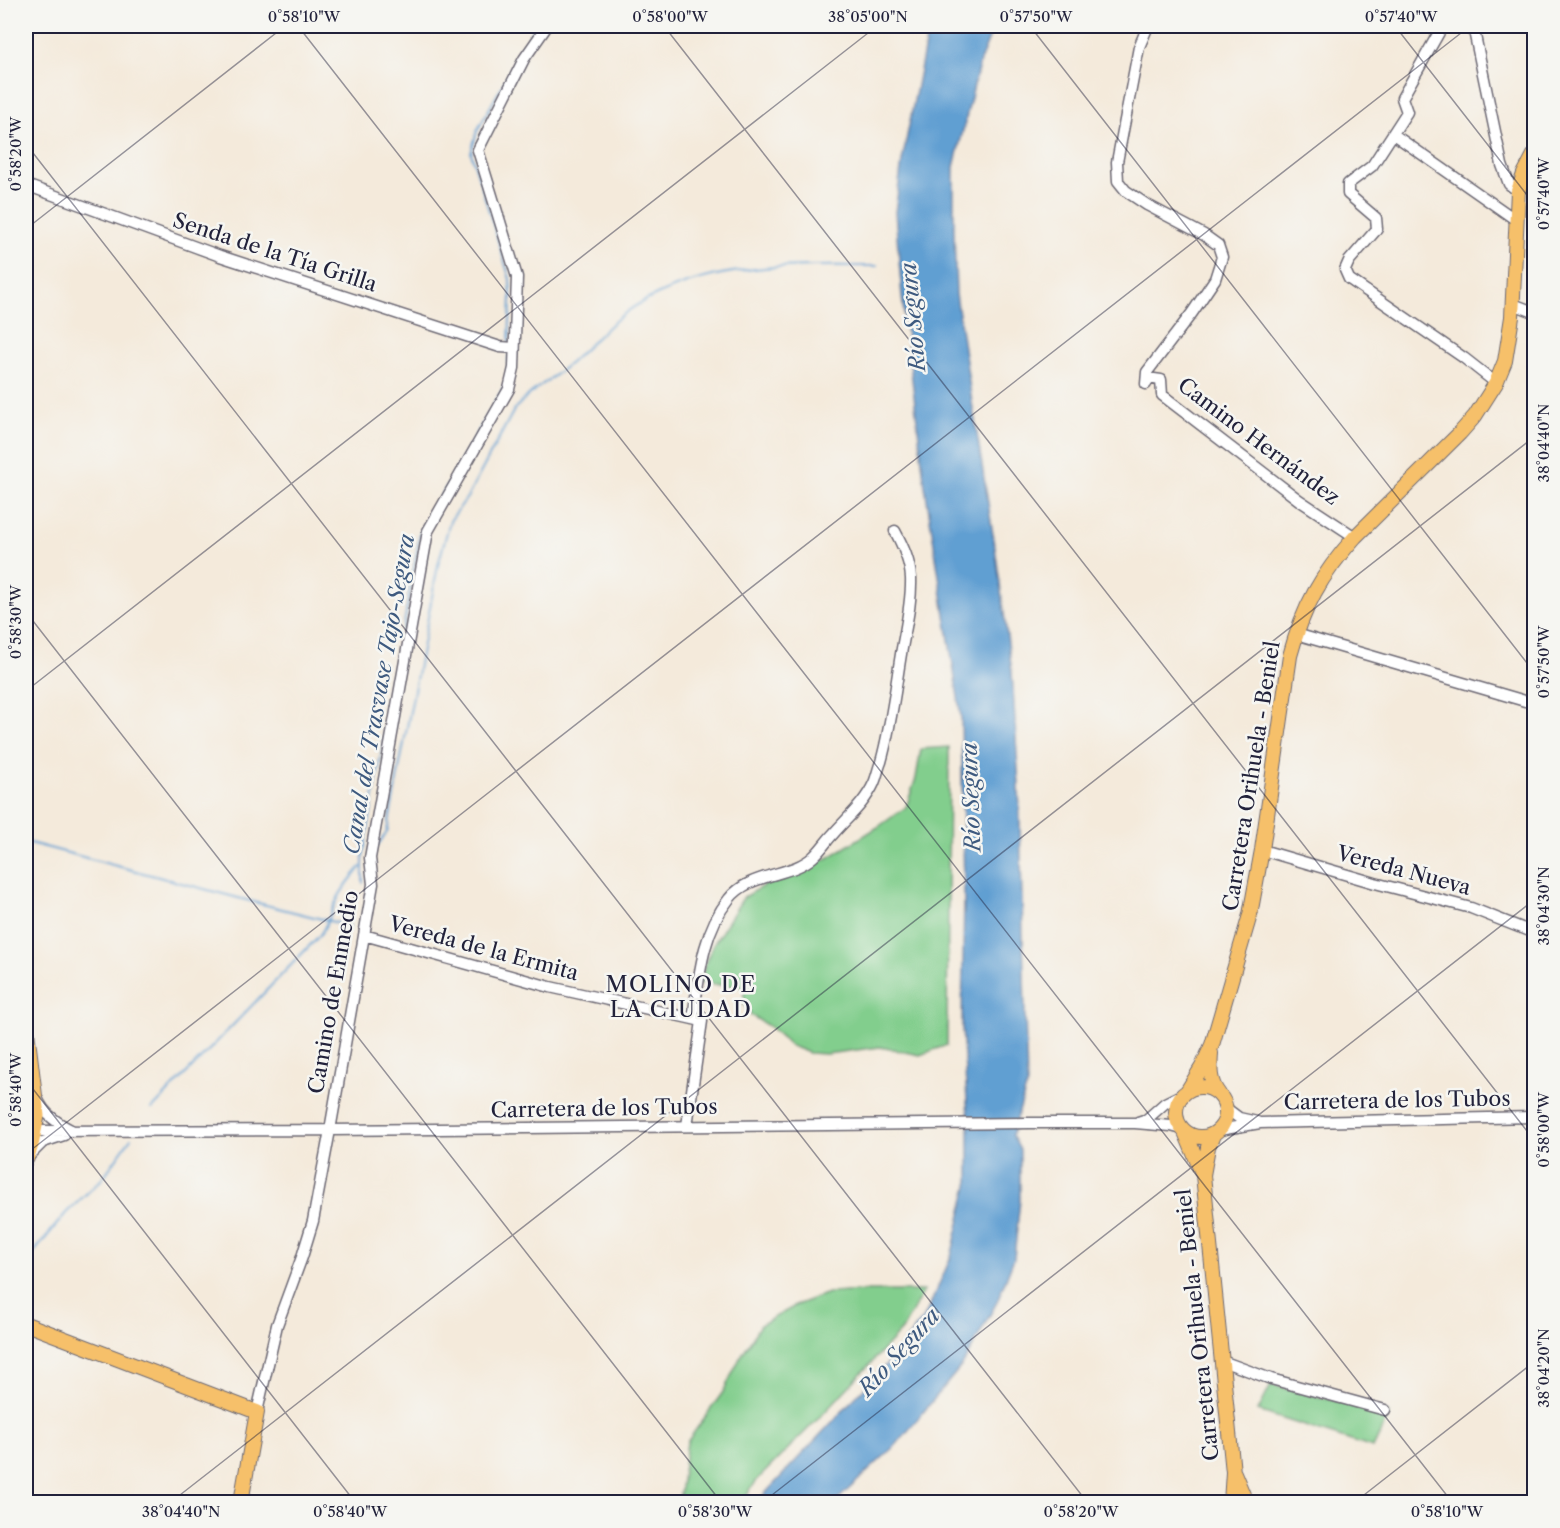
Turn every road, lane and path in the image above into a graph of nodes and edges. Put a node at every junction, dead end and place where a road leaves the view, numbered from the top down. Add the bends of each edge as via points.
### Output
1 (547, 26) edge
2 (1148, 26) edge
3 (1473, 26) edge
4 (1442, 27) dead end
5 (1393, 134) junction
6 (1534, 155) edge
7 (1502, 165) junction
8 (1524, 174) junction
9 (26, 185) edge
10 (1518, 191) junction
11 (1516, 220) junction
12 (1514, 304) junction
13 (1534, 312) edge
14 (514, 348) junction
15 (1496, 383) junction
16 (895, 531) dead end
17 (1355, 537) junction
18 (1296, 634) junction
19 (1525, 701) dead end
20 (1262, 850) junction
21 (1534, 933) edge
22 (364, 935) junction
23 (693, 1019) junction
24 (26, 1027) edge
25 (1212, 1046) junction
26 (1187, 1091) junction
27 (1219, 1094) junction
28 (36, 1096) junction
29 (1227, 1109) junction
30 (1534, 1117) edge
31 (1135, 1123) junction
32 (1260, 1123) junction
33 (687, 1126) junction
34 (330, 1130) junction
35 (1183, 1130) junction
36 (35, 1131) junction
37 (73, 1131) junction
38 (1216, 1133) junction
39 (26, 1159) edge
40 (1203, 1175) junction
41 (26, 1324) edge
42 (1222, 1361) junction
43 (1385, 1410) dead end
44 (257, 1412) junction
45 (1233, 1472) junction
46 (1247, 1502) edge
47 (241, 1503) edge
48 (1233, 1503) edge

1 - 14 street, Camino de Enmedio via 524,59 478,150 517,277
2 - 17 street, Camino Hernández via 1139,47 1117,162 1118,181 1147,205 1218,245 1222,257 1215,279 1147,372 1146,381 1161,380 1162,395 1299,500
3 - 7 street
4 - 5 street via 1402,98 1407,112
5 - 11 street
5 - 15 street via 1372,166 1348,184 1348,194 1376,218 1377,229 1345,270 1349,279
6 - 8 main road, Carretera Orihuela - Beniel
7 - 8 street
7 - 10 street via 1509,184
8 - 10 main road, Carretera Orihuela - Beniel
9 - 14 street, Senda de la Tía Grilla via 220,256 500,347
10 - 11 main road, Carretera Orihuela - Beniel
11 - 12 main road, Carretera Orihuela - Beniel
12 - 13 street
12 - 15 main road, Carretera Orihuela - Beniel via 1505,361
14 - 22 street, Camino de Enmedio via 509,389 428,531 371,848 373,884
15 - 17 main road, Carretera Orihuela - Beniel via 1475,416
16 - 23 street via 909,564 910,589 893,710 874,783 813,858 746,885 730,897 707,941
17 - 18 main road, Carretera Orihuela - Beniel via 1322,579
18 - 19 street
18 - 20 main road, Carretera Orihuela - Beniel
20 - 21 street, Vereda Nueva via 1471,908
20 - 25 main road, Carretera Orihuela - Beniel via 1250,915
22 - 23 street, Vereda de la Ermita via 550,987
22 - 34 street, Camino de Enmedio
23 - 33 street via 702,1021
24 - 28 highway
25 - 26 main road, Carretera Orihuela - Beniel
25 - 27 main road, Carretera Orihuela - Beniel via 1210,1072
26 - 27 main road via 1204,1087
26 - 31 street
26 - 35 main road via 1178,1102 1176,1113
27 - 29 main road
28 - 36 highway
28 - 37 street via 47,1114
29 - 32 street, Carretera de los Tubos via 1239,1118
29 - 38 main road
30 - 32 street, Carretera de los Tubos
31 - 33 street, Carretera de los Tubos
31 - 35 street, Carretera de los Tubos
32 - 38 street, Carretera de los Tubos
33 - 34 street, Carretera de los Tubos
34 - 37 street, Carretera de los Tubos
34 - 44 street, Camino de Enmedio via 308,1240 277,1325
35 - 38 main road via 1198,1137
35 - 40 main road, Carretera Orihuela - Beniel
36 - 37 street, Carretera de los Tubos
36 - 39 highway
37 - 39 street, Carretera de los Tubos via 43,1142
38 - 40 main road, Carretera Orihuela - Beniel via 1208,1147
40 - 42 main road, Carretera Orihuela - Beniel
41 - 44 main road
42 - 43 street via 1271,1379
42 - 45 main road, Carretera Orihuela - Beniel
44 - 47 main road, Camino de Enmedio
45 - 46 main road, Carretera Orihuela - Beniel
45 - 48 main road, Carretera Orihuela - Beniel
46 - 48 main road

